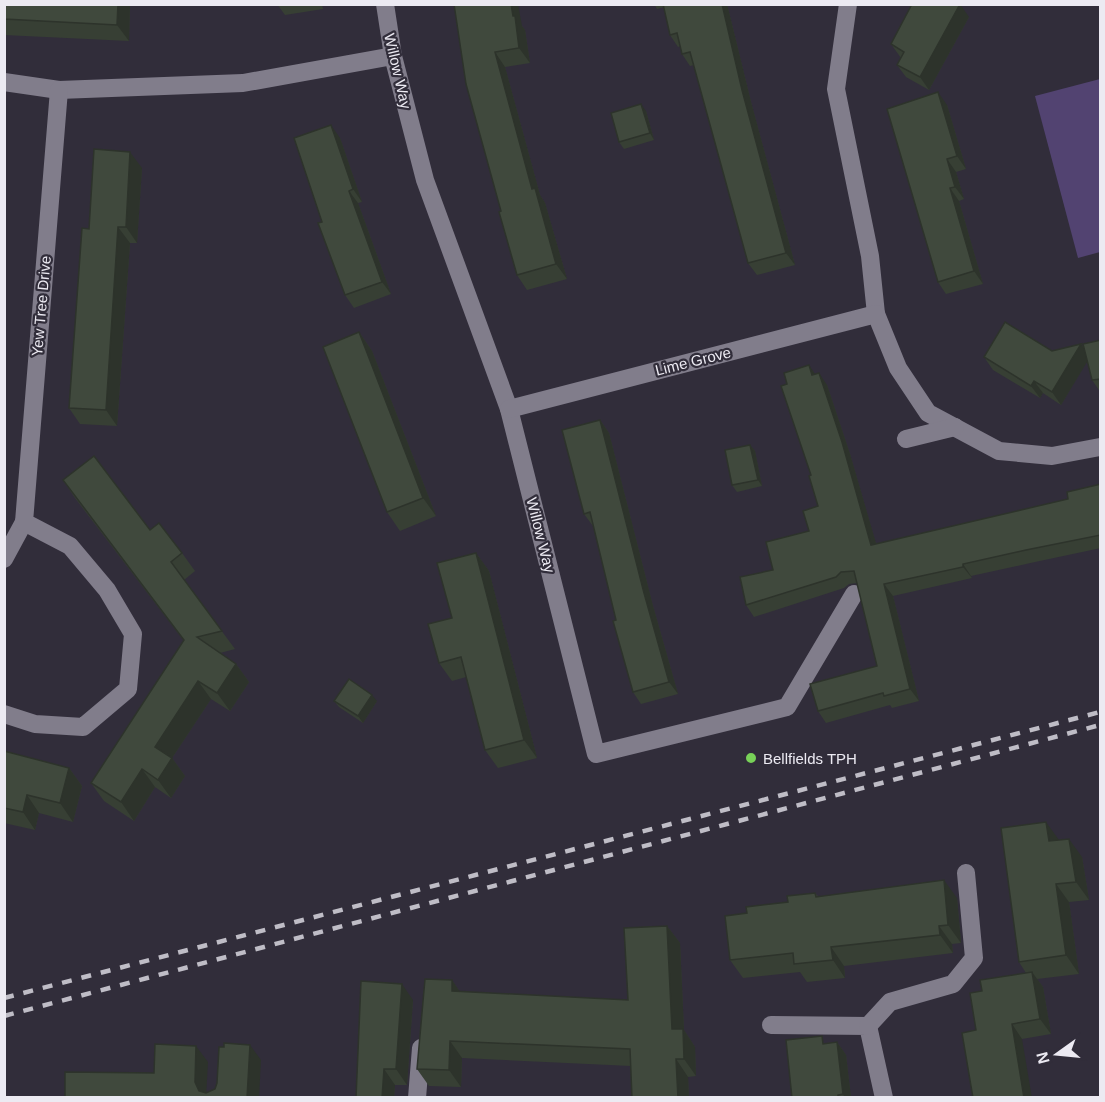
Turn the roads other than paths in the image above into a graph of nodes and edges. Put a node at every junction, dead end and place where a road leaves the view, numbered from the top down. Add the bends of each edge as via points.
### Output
1 (385, 4) edge
2 (848, 4) edge
3 (393, 56) junction
4 (4, 82) edge
5 (59, 90) junction
6 (876, 314) junction
7 (509, 409) junction
8 (954, 427) junction
9 (906, 439) dead end
10 (1101, 447) edge
11 (24, 522) junction
12 (4, 559) edge
13 (854, 594) edge
14 (4, 714) edge
15 (966, 873) dead end
16 (771, 1025) dead end
17 (868, 1026) junction
18 (422, 1027) edge
19 (417, 1098) edge
20 (884, 1098) edge

1 - 3 street, Willow Way
2 - 6 street via 836,89 870,256
3 - 5 street via 243,83
3 - 7 street, Willow Way via 424,180
4 - 5 street
5 - 11 street, Yew Tree Drive
6 - 7 street, Lime Grove
6 - 8 street via 898,368 928,413
7 - 13 street, Willow Way via 596,754 787,707
8 - 9 street
8 - 10 street via 999,451 1052,456
11 - 12 street, Yew Tree Drive
11 - 14 street via 70,546 108,590 133,634 128,689 83,727 35,724
15 - 17 street via 974,958 953,984 890,1002
16 - 17 street
17 - 20 street
18 - 19 street

